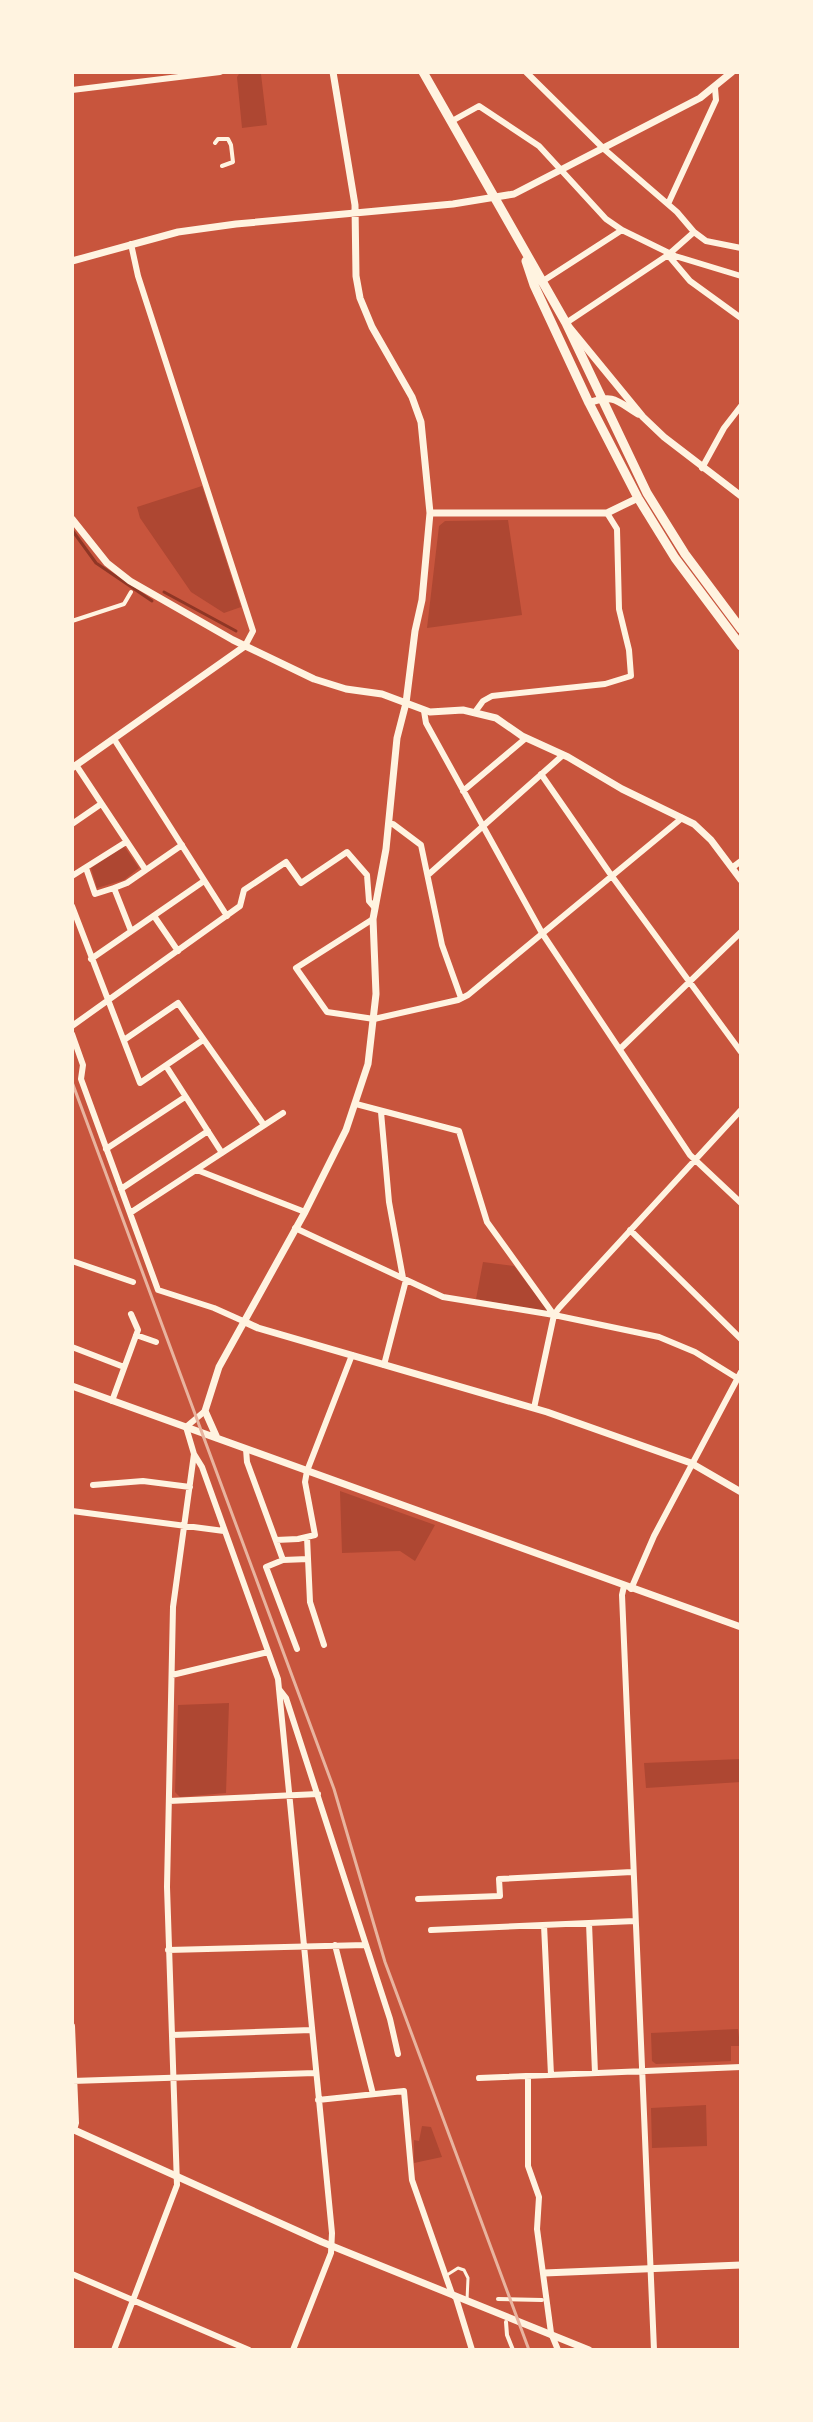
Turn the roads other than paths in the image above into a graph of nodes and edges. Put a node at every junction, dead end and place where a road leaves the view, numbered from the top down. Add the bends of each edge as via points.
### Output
1 (220, 72) edge
2 (333, 72) edge
3 (423, 72) edge
4 (526, 72) edge
5 (540, 72) edge
6 (732, 72) edge
7 (535, 81) junction
8 (715, 88) junction
9 (72, 90) edge
10 (452, 121) junction
11 (215, 143) dead end
12 (604, 149) junction
13 (222, 166) dead end
14 (560, 171) junction
15 (496, 198) junction
16 (668, 204) junction
17 (356, 213) junction
18 (622, 230) junction
19 (694, 232) junction
20 (131, 244) junction
21 (522, 246) junction
22 (741, 248) edge
23 (669, 254) junction
24 (72, 261) edge
25 (741, 276) edge
26 (543, 281) junction
27 (741, 318) edge
28 (566, 323) junction
29 (601, 398) junction
30 (589, 403) junction
31 (741, 406) edge
32 (643, 417) junction
33 (702, 468) junction
34 (741, 496) edge
35 (638, 498) junction
36 (430, 513) junction
37 (607, 513) junction
38 (72, 519) edge
39 (131, 592) dead end
40 (72, 621) edge
41 (741, 629) edge
42 (245, 646) junction
43 (741, 646) edge
44 (406, 703) junction
45 (424, 711) junction
46 (475, 712) junction
47 (526, 738) junction
48 (114, 739) junction
49 (563, 755) junction
50 (74, 766) edge
51 (541, 774) junction
52 (463, 791) junction
53 (101, 804) junction
54 (682, 818) junction
55 (72, 824) edge
56 (389, 824) junction
57 (482, 826) junction
58 (126, 842) junction
59 (182, 845) junction
60 (741, 861) edge
61 (733, 867) junction
62 (86, 868) junction
63 (145, 869) junction
64 (428, 875) junction
65 (611, 875) junction
66 (72, 876) edge
67 (741, 880) edge
68 (204, 881) junction
69 (114, 888) junction
70 (72, 906) edge
71 (375, 909) junction
72 (154, 916) junction
73 (227, 916) junction
74 (373, 919) junction
75 (131, 931) junction
76 (741, 932) edge
77 (542, 933) junction
78 (178, 951) junction
79 (91, 959) junction
80 (689, 982) junction
81 (461, 998) junction
82 (109, 1001) junction
83 (374, 1019) junction
84 (72, 1026) edge
85 (72, 1034) edge
86 (124, 1040) junction
87 (203, 1040) junction
88 (620, 1049) junction
89 (741, 1052) edge
90 (166, 1066) junction
91 (185, 1097) junction
92 (356, 1104) junction
93 (741, 1110) edge
94 (381, 1112) junction
95 (283, 1113) dead end
96 (264, 1125) junction
97 (208, 1131) junction
98 (106, 1149) junction
99 (222, 1153) junction
100 (695, 1160) junction
101 (197, 1170) junction
102 (121, 1189) junction
103 (741, 1203) edge
104 (305, 1212) junction
105 (130, 1213) junction
106 (295, 1228) junction
107 (630, 1230) junction
108 (72, 1261) edge
109 (404, 1279) junction
110 (133, 1282) dead end
111 (131, 1314) dead end
112 (554, 1315) junction
113 (243, 1321) junction
114 (136, 1335) junction
115 (741, 1339) edge
116 (156, 1342) dead end
117 (72, 1347) edge
118 (352, 1355) junction
119 (384, 1365) junction
120 (124, 1367) junction
121 (739, 1375) edge
122 (72, 1386) edge
123 (112, 1401) junction
124 (534, 1408) junction
125 (205, 1411) junction
126 (186, 1427) junction
127 (217, 1438) junction
128 (246, 1449) junction
129 (194, 1454) junction
130 (691, 1463) junction
131 (307, 1471) junction
132 (93, 1485) dead end
133 (190, 1487) junction
134 (741, 1492) edge
135 (72, 1511) edge
136 (184, 1526) junction
137 (224, 1531) junction
138 (307, 1537) junction
139 (276, 1540) junction
140 (308, 1559) junction
141 (283, 1560) junction
142 (628, 1588) junction
143 (741, 1627) edge
144 (324, 1645) dead end
145 (297, 1649) dead end
146 (268, 1652) junction
147 (172, 1675) junction
148 (279, 1689) junction
149 (318, 1794) junction
150 (289, 1796) junction
151 (169, 1801) junction
152 (632, 1872) junction
153 (418, 1899) dead end
154 (635, 1921) junction
155 (589, 1923) junction
156 (544, 1925) junction
157 (431, 1930) dead end
158 (335, 1945) junction
159 (366, 1945) junction
160 (303, 1946) junction
161 (168, 1950) junction
162 (72, 2026) edge
163 (311, 2030) junction
164 (172, 2035) junction
165 (398, 2054) dead end
166 (741, 2067) edge
167 (642, 2071) junction
168 (315, 2073) junction
169 (595, 2073) junction
170 (551, 2075) junction
171 (528, 2076) junction
172 (174, 2078) junction
173 (479, 2078) dead end
174 (73, 2081) edge
175 (373, 2094) junction
176 (318, 2100) junction
177 (73, 2129) edge
178 (177, 2175) junction
179 (332, 2246) junction
180 (741, 2265) edge
181 (651, 2269) junction
182 (544, 2273) junction
183 (72, 2274) edge
184 (447, 2275) junction
185 (452, 2294) junction
186 (498, 2299) dead end
187 (133, 2300) junction
188 (467, 2300) junction
189 (542, 2300) dead end
190 (506, 2322) dead end
191 (551, 2333) junction
192 (114, 2350) edge
193 (249, 2350) edge
194 (293, 2350) edge
195 (472, 2350) edge
196 (513, 2350) edge
197 (558, 2350) edge
198 (589, 2350) edge
199 (654, 2350) edge

1 - 9 street
2 - 17 street
3 - 10 highway
4 - 7 street
5 - 7 street
6 - 8 street
7 - 12 street
8 - 12 street
8 - 16 street via 716,100
10 - 14 street via 479,106 539,146
10 - 15 highway
11 - 13 street via 228,139 231,145 233,162
12 - 14 street
12 - 16 street
14 - 15 street
14 - 18 street
15 - 17 street
15 - 21 highway
16 - 19 street
17 - 20 street via 206,228
17 - 36 street via 360,298 421,422
18 - 23 street
18 - 26 street
19 - 22 street via 706,241
19 - 23 street
20 - 24 street
20 - 42 street via 253,631
21 - 26 highway
21 - 30 highway via 534,285
23 - 25 street
23 - 27 street via 690,281
23 - 28 street
26 - 28 highway
28 - 29 highway
28 - 32 street
29 - 30 street
29 - 32 street via 615,399
29 - 41 highway via 647,493
30 - 35 highway
31 - 33 street
32 - 33 street
33 - 34 street
35 - 37 street
35 - 43 highway
36 - 37 street
36 - 44 street
37 - 46 street via 617,529 619,609 631,676 596,686 492,696
38 - 42 street via 118,572
39 - 40 street via 124,604
42 - 44 street via 314,679
42 - 48 street
44 - 45 street
44 - 56 street via 397,738
45 - 46 street
45 - 52 street
46 - 47 street via 496,718
47 - 49 street
47 - 52 street
48 - 50 street
48 - 59 street
49 - 51 street
49 - 54 street
50 - 53 street
51 - 57 street
51 - 65 street
52 - 57 street
53 - 55 street
53 - 58 street
54 - 61 street via 711,840
54 - 65 street
56 - 64 street via 421,845
56 - 71 street
57 - 64 street
57 - 77 street
58 - 62 street
58 - 63 street
59 - 63 street
59 - 68 street
60 - 61 street
61 - 67 street
62 - 66 street
62 - 69 street via 95,894
63 - 69 street
64 - 81 street via 442,945
65 - 77 street
65 - 80 street
68 - 72 street
68 - 73 street
69 - 75 street
70 - 79 street
71 - 73 street via 369,901 367,875 347,852 301,883 286,862 244,890 240,906
71 - 74 street
72 - 75 street
72 - 78 street
73 - 78 street
74 - 83 street
74 - 83 street via 296,968 327,1012
75 - 79 street
76 - 80 street
77 - 81 street
77 - 88 street
78 - 82 street
79 - 82 street
80 - 88 street
80 - 89 street
81 - 83 street
82 - 84 street
82 - 86 street
83 - 92 street
85 - 98 street via 83,1065 81,1079
86 - 87 street via 178,1003
86 - 90 street via 140,1083
87 - 90 street
87 - 96 street
88 - 100 street
90 - 91 street
91 - 97 street
91 - 98 street
92 - 94 street
92 - 104 street
93 - 100 street
94 - 109 street via 389,1202
94 - 112 street via 459,1131 487,1222
95 - 96 street
96 - 99 street
97 - 99 street
97 - 102 street
98 - 102 street
99 - 101 street
100 - 103 street
100 - 107 street
101 - 104 street
101 - 105 street
102 - 105 street
104 - 106 street
105 - 113 street via 158,1290
106 - 109 street
106 - 113 street
107 - 112 street
107 - 115 street
108 - 110 street
109 - 112 street via 443,1297
109 - 119 street
111 - 114 street
112 - 121 street via 670,1341
112 - 124 street
113 - 118 street
113 - 125 street via 219,1367
114 - 116 street
114 - 120 street
117 - 120 street
118 - 119 street
118 - 131 street
119 - 124 street
120 - 123 street
121 - 130 street
122 - 123 street
123 - 126 street
124 - 130 street
125 - 126 street
125 - 127 street
126 - 127 street
126 - 129 street
127 - 128 street
128 - 131 street
128 - 139 street
129 - 133 street
129 - 137 street
130 - 134 street
130 - 142 street
131 - 138 street via 315,1535
131 - 142 street
132 - 133 street via 143,1481
133 - 136 street
135 - 136 street
136 - 137 street
136 - 147 street via 173,1607
137 - 146 street
138 - 139 street
138 - 140 street
139 - 141 street
140 - 141 street
140 - 144 street via 310,1602
141 - 145 street via 266,1567
142 - 143 street
142 - 152 street via 622,1595
146 - 147 street
146 - 148 street
147 - 151 street
148 - 149 street
148 - 150 street
149 - 150 street
149 - 159 street
150 - 151 street
150 - 160 street
151 - 161 street
152 - 153 street via 499,1879 500,1896
152 - 154 street
154 - 155 street
154 - 167 street
155 - 156 street
155 - 169 street
156 - 157 street
156 - 170 street
158 - 159 street
158 - 160 street
158 - 175 street
159 - 165 street
160 - 161 street
160 - 163 street
161 - 164 street
162 - 174 street
163 - 164 street
163 - 168 street
164 - 172 street
166 - 167 street
167 - 169 street
167 - 181 street
168 - 172 street
168 - 176 street
169 - 170 street
170 - 171 street
171 - 173 street
171 - 182 street via 528,2166 539,2197 537,2229
172 - 174 street
172 - 178 street
174 - 177 street
175 - 176 street
175 - 184 street via 404,2091 412,2180
176 - 179 street
177 - 178 street
178 - 179 street
178 - 187 street
179 - 185 street
179 - 194 street
180 - 181 street
181 - 182 street
181 - 199 street
182 - 191 street
183 - 187 street
184 - 185 street
184 - 188 lane via 464,2270
185 - 188 street
185 - 195 street
186 - 189 street
187 - 192 street
187 - 193 street
188 - 191 street
190 - 196 street
191 - 197 street
191 - 198 street

